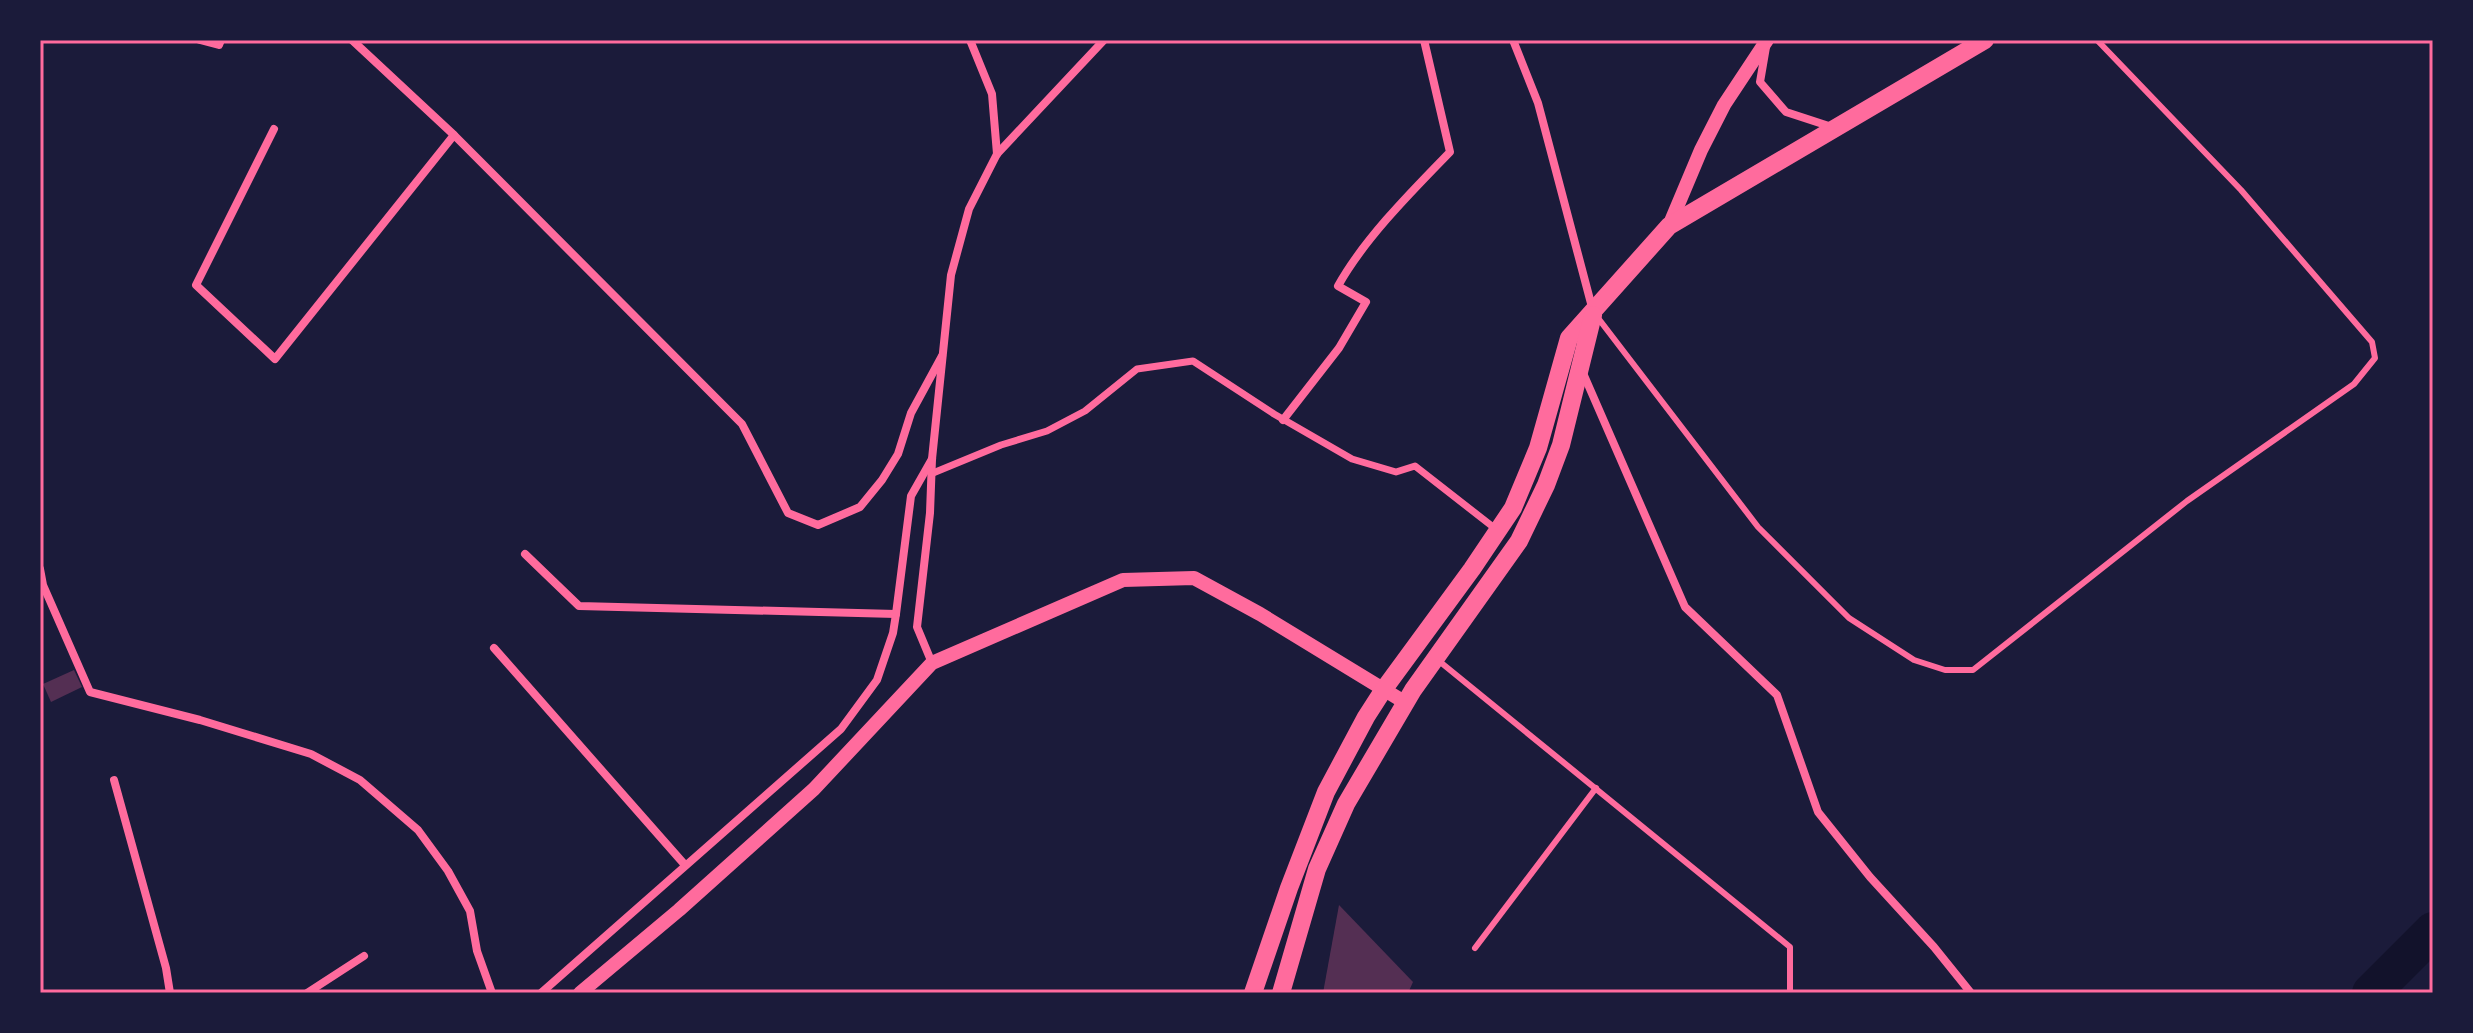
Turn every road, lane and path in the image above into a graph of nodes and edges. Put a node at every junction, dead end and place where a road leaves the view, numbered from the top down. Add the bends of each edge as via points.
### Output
1 (200, 40) edge
2 (221, 40) edge
3 (352, 40) edge
4 (970, 40) edge
5 (1104, 40) edge
6 (1424, 40) edge
7 (1513, 40) edge
8 (1768, 40) edge
9 (1985, 40) edge
10 (2097, 40) edge
11 (1835, 128) junction
12 (274, 129) dead end
13 (454, 135) junction
14 (997, 154) junction
15 (1669, 226) junction
16 (1593, 312) junction
17 (942, 356) junction
18 (1580, 366) junction
19 (1283, 420) junction
20 (932, 459) junction
21 (933, 473) junction
22 (1499, 531) junction
23 (525, 554) dead end
24 (40, 569) edge
25 (896, 614) junction
26 (494, 648) dead end
27 (1436, 658) junction
28 (932, 663) junction
29 (1384, 689) junction
30 (1406, 703) junction
31 (114, 780) dead end
32 (1596, 788) junction
33 (685, 865) junction
34 (1289, 888) junction
35 (1309, 897) junction
36 (1475, 948) dead end
37 (364, 956) dead end
38 (170, 993) edge
39 (307, 993) edge
40 (492, 993) edge
41 (541, 993) edge
42 (580, 993) edge
43 (1253, 993) edge
44 (1281, 993) edge
45 (1790, 993) edge
46 (1971, 993) edge

1 - 2 street via 219,45
3 - 13 street
4 - 14 street via 992,94
5 - 14 street
6 - 19 street via 1450,152 1348,268 1338,286 1366,302 1339,348
7 - 16 street via 1538,103
8 - 11 street via 1760,82 1786,112
8 - 15 street via 1724,105
9 - 11 main road
10 - 16 lane via 2241,190 2372,342 2375,358 2354,384 2187,501 1973,670 1945,670 1914,660 1849,618 1758,527
11 - 15 main road
12 - 13 street via 196,285 275,359
13 - 17 street via 742,424 788,513 818,525 860,507 898,454 911,413
14 - 17 street via 969,209 951,275
15 - 16 main road
16 - 18 main road
16 - 22 main road via 1569,338 1538,448
17 - 20 street
18 - 27 main road via 1561,445 1525,529
18 - 46 street via 1685,607 1777,695 1818,812
19 - 21 street via 1193,361 1137,369 1085,411 1047,431
19 - 22 street via 1352,459 1396,472 1415,466
20 - 21 street
20 - 25 street via 911,496
21 - 28 street via 917,627
22 - 29 main road
23 - 25 street via 579,606
24 - 40 street via 90,692 311,754 360,780 418,830 470,911
25 - 33 street via 877,680 841,729
26 - 33 street
27 - 30 main road
27 - 32 lane
28 - 29 street via 1123,580 1194,578
28 - 42 street via 814,789
29 - 30 street
29 - 34 main road via 1326,792
30 - 35 main road via 1346,804
31 - 38 street
32 - 36 lane
32 - 45 lane via 1790,947
33 - 41 street
34 - 35 main road
34 - 43 main road
35 - 44 main road
37 - 39 street

